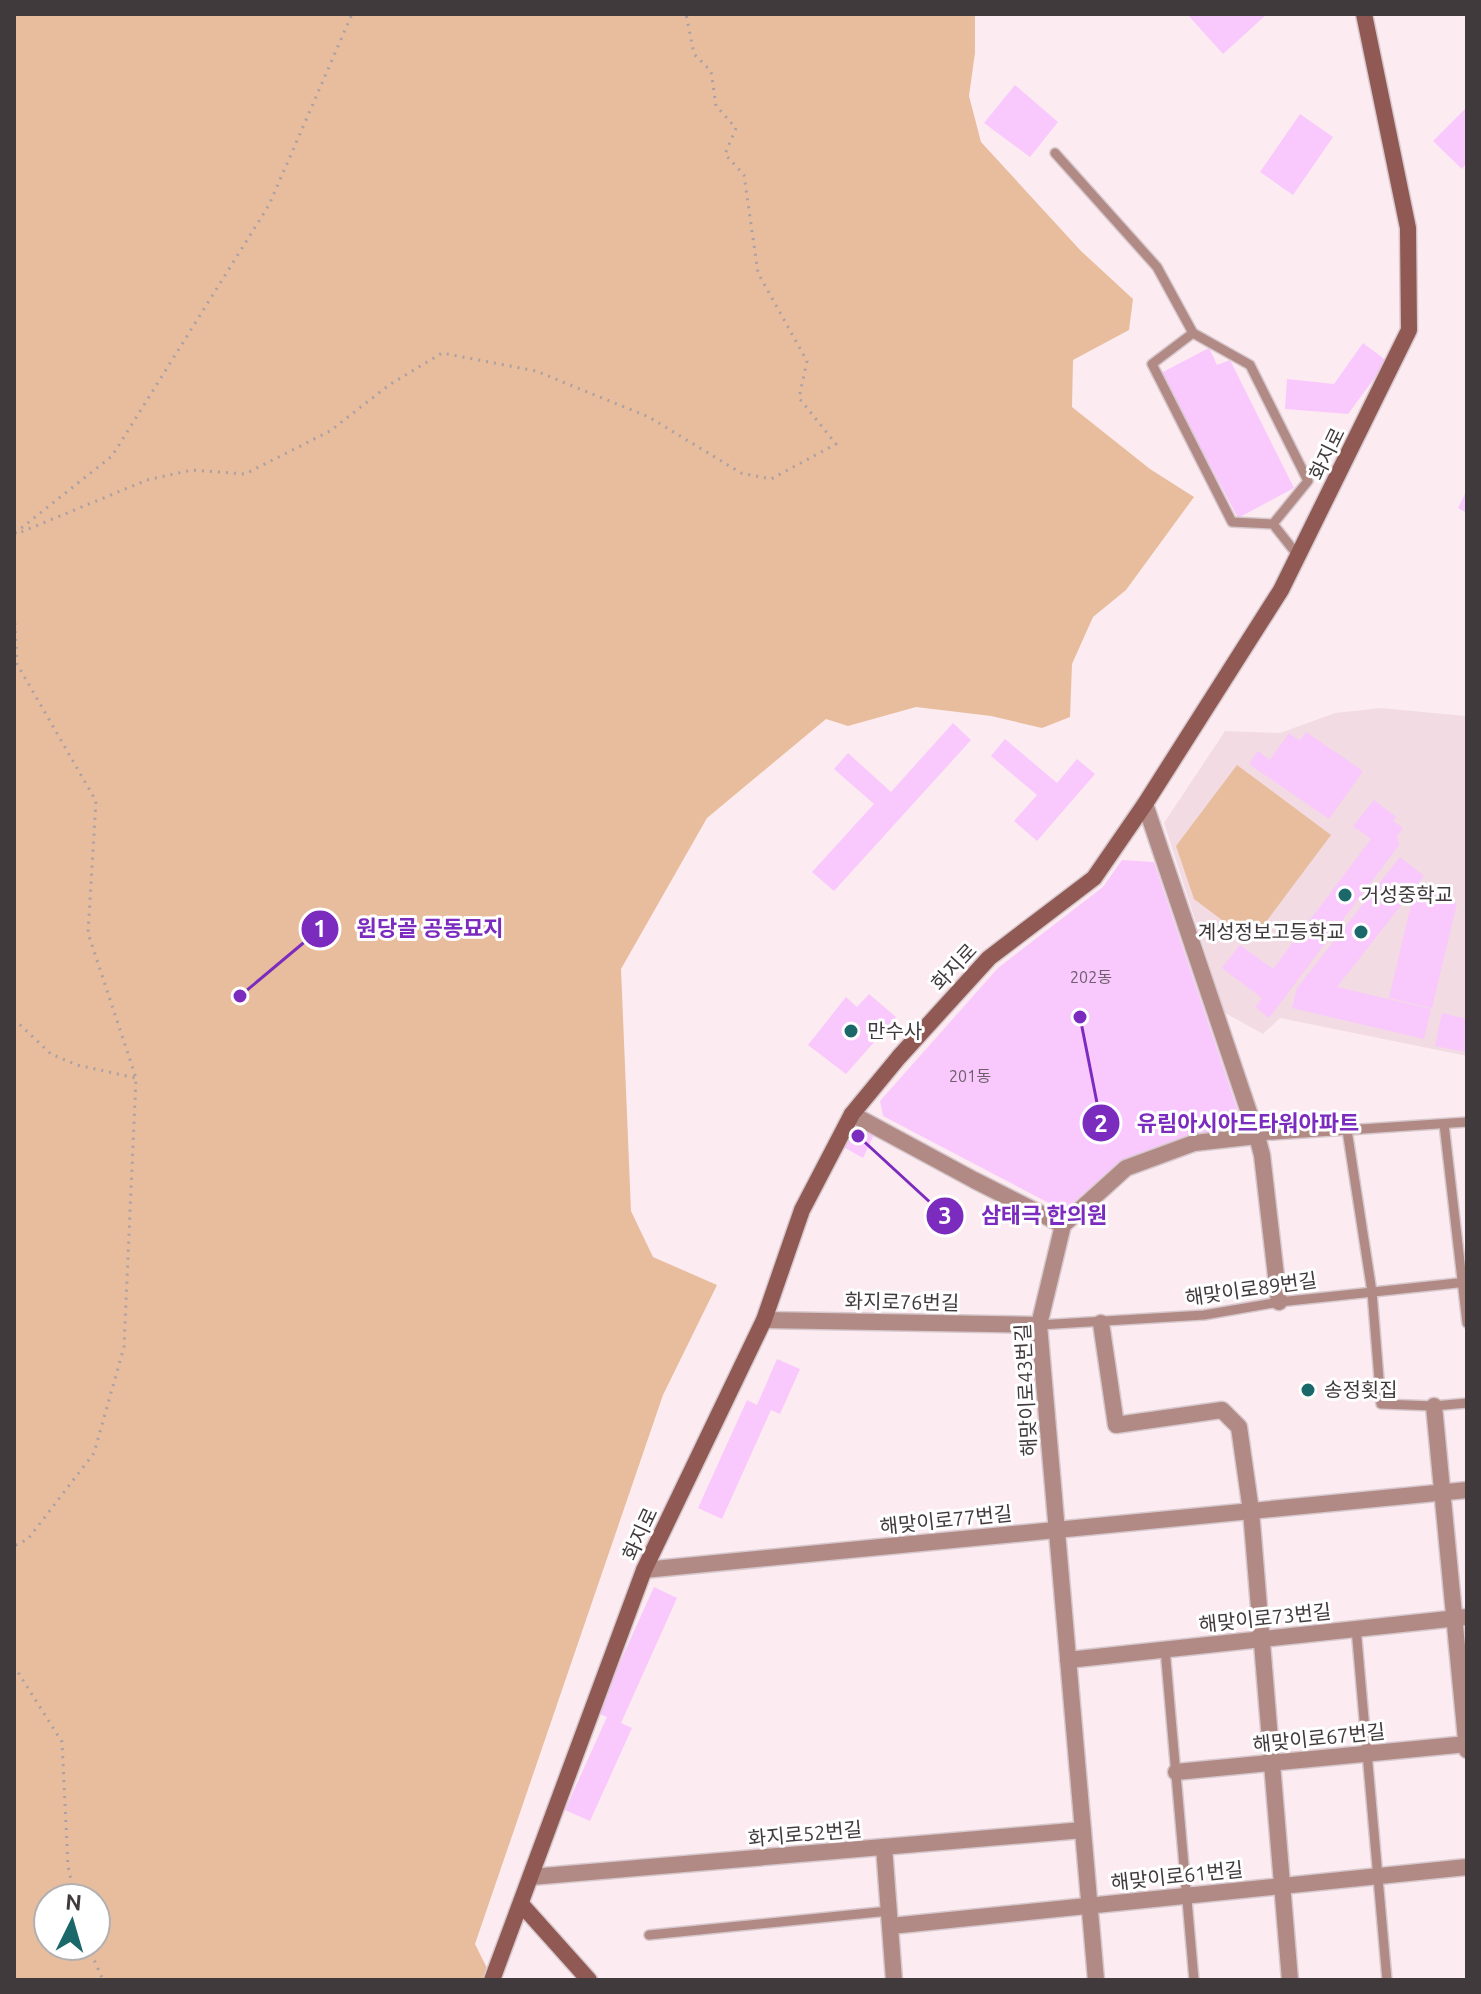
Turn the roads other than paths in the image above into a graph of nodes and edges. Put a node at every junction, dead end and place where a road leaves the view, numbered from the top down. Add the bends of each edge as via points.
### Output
1 (1364, 14) edge
2 (1055, 153) dead end
3 (1193, 333) junction
4 (1273, 524) junction
5 (1299, 557) junction
6 (1145, 804) junction
7 (852, 1114) junction
8 (1467, 1122) edge
9 (1444, 1124) junction
10 (1347, 1130) junction
11 (1257, 1136) junction
12 (1063, 1225) junction
13 (1465, 1282) edge
14 (1372, 1292) junction
15 (1279, 1302) junction
16 (764, 1320) junction
17 (1101, 1323) junction
18 (1467, 1323) edge
19 (1039, 1325) junction
20 (1467, 1403) edge
21 (1434, 1406) junction
22 (1467, 1490) edge
23 (1442, 1492) junction
24 (1251, 1511) junction
25 (1057, 1530) junction
26 (644, 1570) junction
27 (1461, 1617) edge
28 (1356, 1628) junction
29 (1261, 1639) junction
30 (1165, 1649) junction
31 (1068, 1660) junction
32 (1467, 1744) edge
33 (1467, 1750) edge
34 (1367, 1753) junction
35 (1272, 1762) junction
36 (1176, 1772) junction
37 (1083, 1830) junction
38 (884, 1847) junction
39 (1467, 1867) edge
40 (1378, 1876) junction
41 (531, 1877) junction
42 (1282, 1886) junction
43 (1187, 1895) junction
44 (521, 1904) junction
45 (1089, 1905) junction
46 (890, 1918) junction
47 (649, 1935) dead end
48 (492, 1980) edge
49 (589, 1980) edge
50 (894, 1980) edge
51 (1096, 1980) edge
52 (1194, 1980) edge
53 (1290, 1980) edge
54 (1387, 1980) edge

1 - 5 street, 화지로 via 1408,228 1409,330
2 - 3 lane via 1157,267
3 - 4 lane via 1250,365 1308,481
3 - 4 lane via 1152,364 1232,522
4 - 5 lane
5 - 6 street, 화지로
6 - 7 street, 화지로 via 1094,878 989,958
6 - 11 street
7 - 12 street
7 - 16 street, 화지로 via 802,1210
8 - 9 lane
9 - 10 lane
9 - 13 lane
10 - 11 lane
10 - 14 lane
11 - 12 street via 1194,1143 1126,1168
11 - 15 street
12 - 19 street, 해맞이로43번길
13 - 14 lane, 해맞이로89번길
13 - 18 lane
14 - 15 lane, 해맞이로89번길
14 - 21 lane via 1381,1404
15 - 17 lane, 해맞이로89번길 via 1204,1315
16 - 19 street, 화지로76번길
16 - 26 street, 화지로
17 - 19 lane, 해맞이로89번길
17 - 24 street via 1116,1425 1222,1410 1239,1427
19 - 25 street, 해맞이로43번길
20 - 21 lane
21 - 23 street
22 - 23 street, 해맞이로77번길
23 - 24 street, 해맞이로77번길
23 - 27 street
24 - 25 street, 해맞이로77번길
24 - 29 street
25 - 26 street, 해맞이로77번길
25 - 31 street, 해맞이로43번길
26 - 41 street, 화지로
27 - 28 street, 해맞이로73번길
27 - 32 street
28 - 29 street, 해맞이로73번길
28 - 34 lane
29 - 30 street, 해맞이로73번길
29 - 35 street
30 - 31 street, 해맞이로73번길
30 - 36 lane
31 - 37 street, 해맞이로43번길
32 - 33 street
32 - 34 street, 해맞이로67번길
34 - 35 street, 해맞이로67번길
34 - 40 lane
35 - 36 street, 해맞이로67번길
35 - 42 street
36 - 43 lane
37 - 38 street, 화지로52번길
37 - 45 street, 해맞이로43번길
38 - 41 street, 화지로52번길
38 - 46 street
39 - 40 street, 해맞이로61번길
40 - 42 street, 해맞이로61번길
40 - 54 lane
41 - 44 street, 화지로
42 - 43 street, 해맞이로61번길
42 - 53 street
43 - 45 street, 해맞이로61번길
43 - 52 lane
44 - 48 street, 화지로
44 - 49 street
45 - 46 street, 해맞이로61번길
45 - 51 street, 해맞이로43번길
46 - 47 lane, 해맞이로61번길
46 - 50 street

